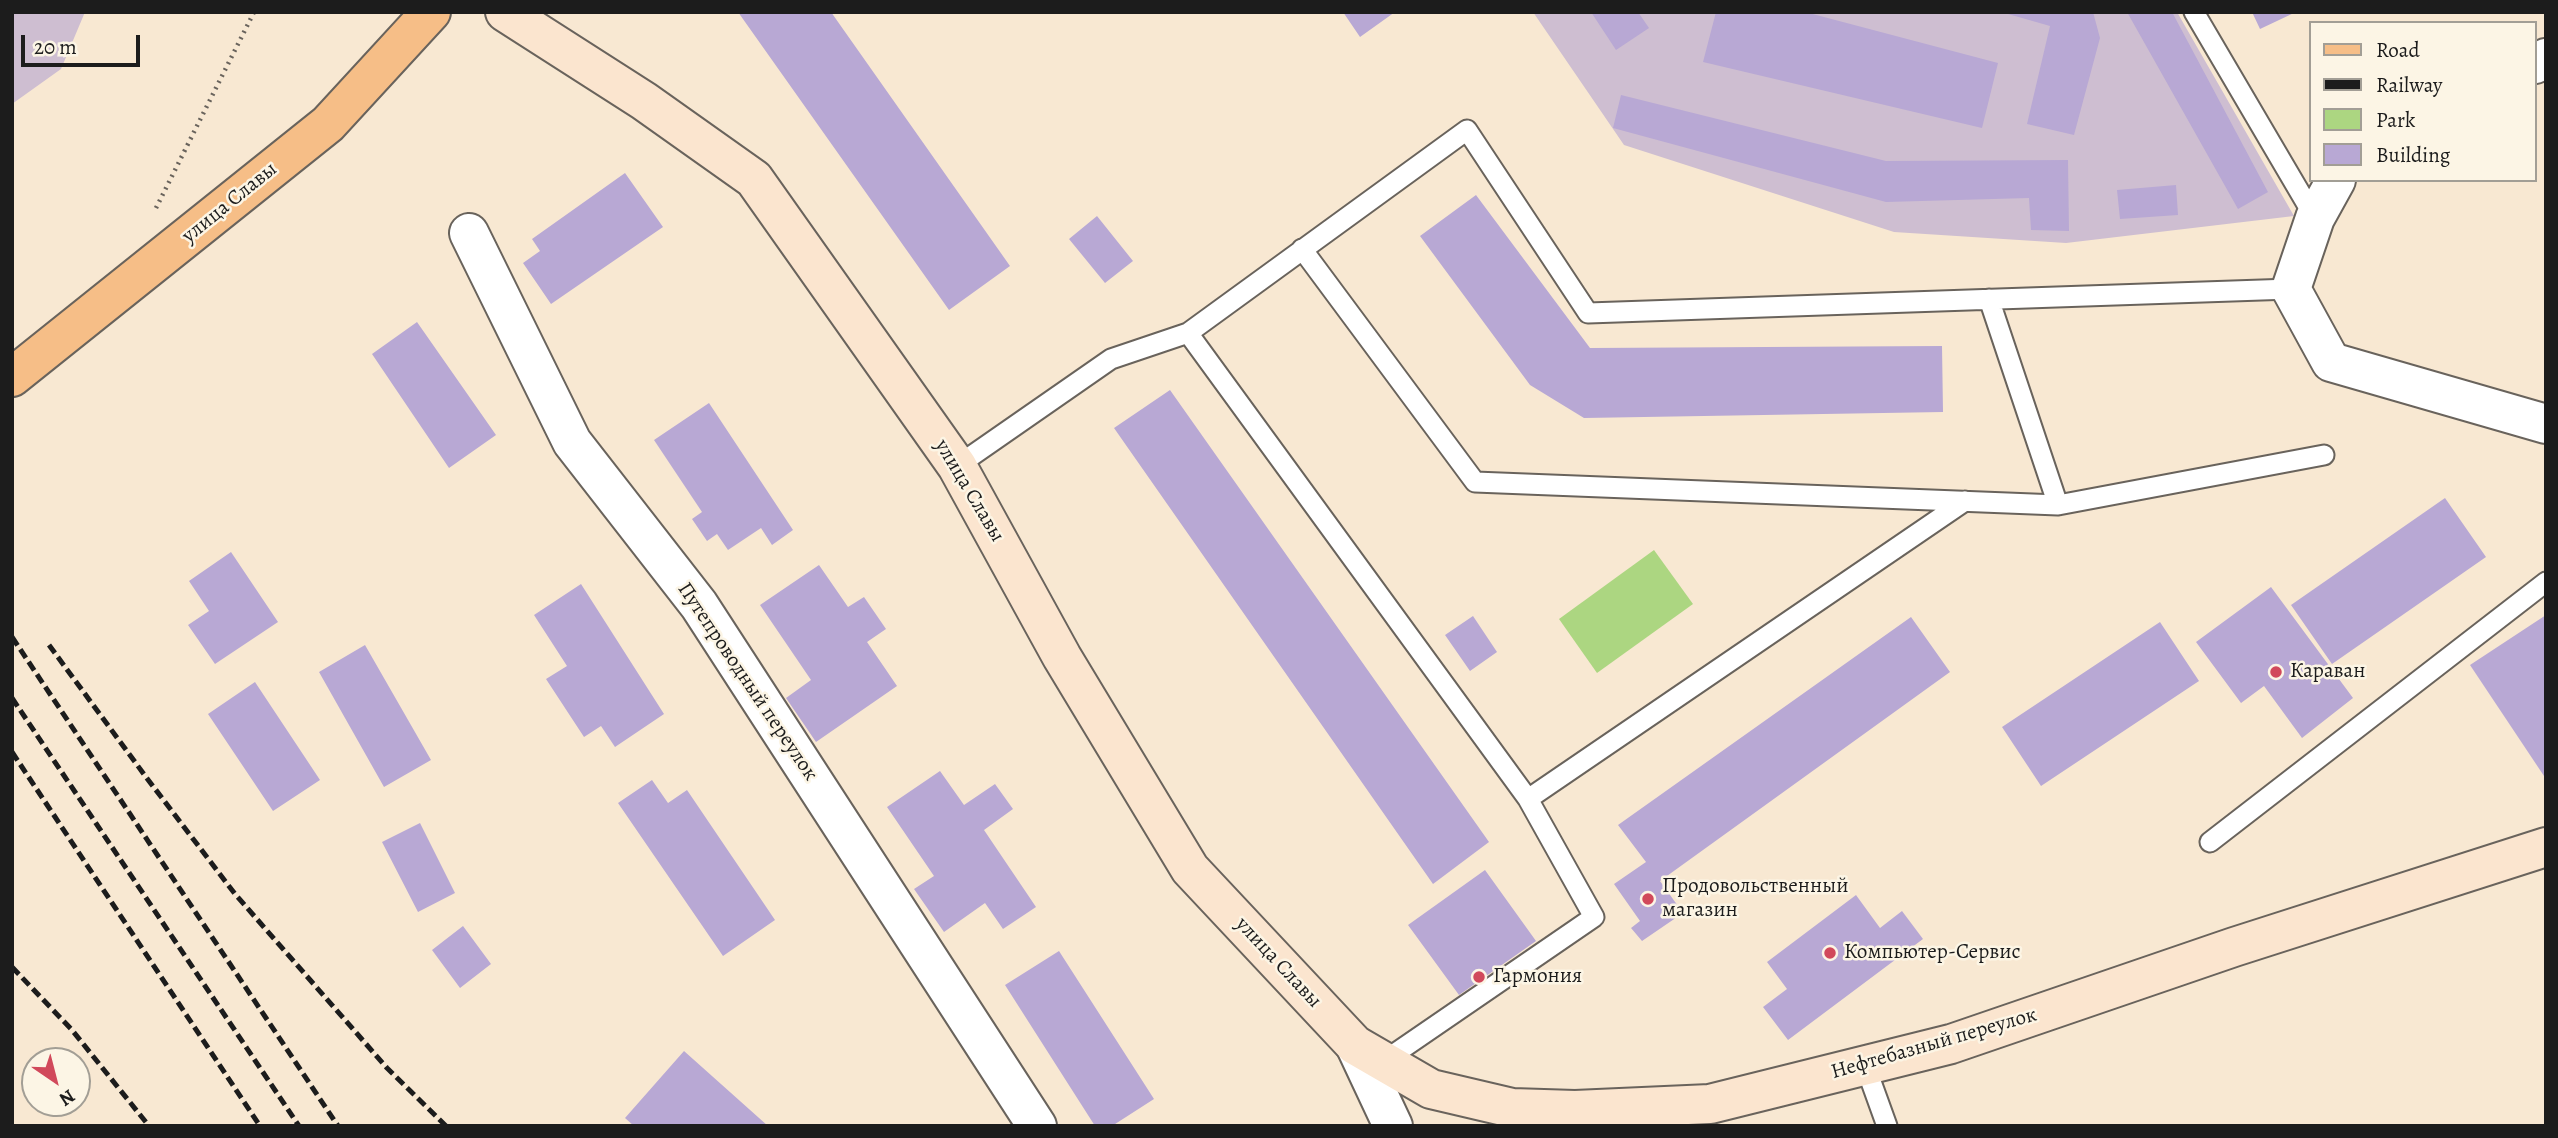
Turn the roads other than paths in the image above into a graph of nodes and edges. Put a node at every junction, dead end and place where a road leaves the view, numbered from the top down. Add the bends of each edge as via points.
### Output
1 (431, 12) edge
2 (505, 12) edge
3 (2194, 12) edge
4 (2335, 182) edge
5 (2315, 218) junction
6 (469, 233) dead end
7 (1302, 249) junction
8 (2291, 289) junction
9 (1989, 299) junction
10 (1188, 333) junction
11 (12, 377) edge
12 (2546, 424) edge
13 (2324, 455) dead end
14 (957, 466) junction
15 (1965, 502) junction
16 (2058, 505) junction
17 (2546, 582) edge
18 (1528, 799) junction
19 (2210, 842) dead end
20 (2546, 847) edge
21 (1369, 1053) junction
22 (1865, 1065) junction
23 (1718, 1115) edge
24 (1037, 1126) edge
25 (1393, 1126) edge
26 (1887, 1126) edge

1 - 11 main road, улица Славы via 328,124
2 - 14 main road, улица Славы via 644,101 754,179
3 - 5 lane
4 - 5 street
5 - 8 street
6 - 24 street, Путепроводный переулок via 572,442 699,605
7 - 9 lane via 1467,130 1588,313
7 - 10 lane
7 - 15 lane via 1475,482
8 - 9 lane
8 - 12 street via 2331,362
9 - 16 lane
10 - 14 lane via 1111,359
10 - 18 lane
13 - 16 lane
14 - 21 main road, улица Славы via 1062,657 1190,869
15 - 16 lane
15 - 18 lane
17 - 19 lane
18 - 21 lane via 1594,917
20 - 22 main road, Нефтебазный переулок via 1951,1044
21 - 23 main road, Нефтебазный переулок via 1431,1088 1512,1108
21 - 25 street
22 - 23 main road, Нефтебазный переулок
22 - 26 lane

